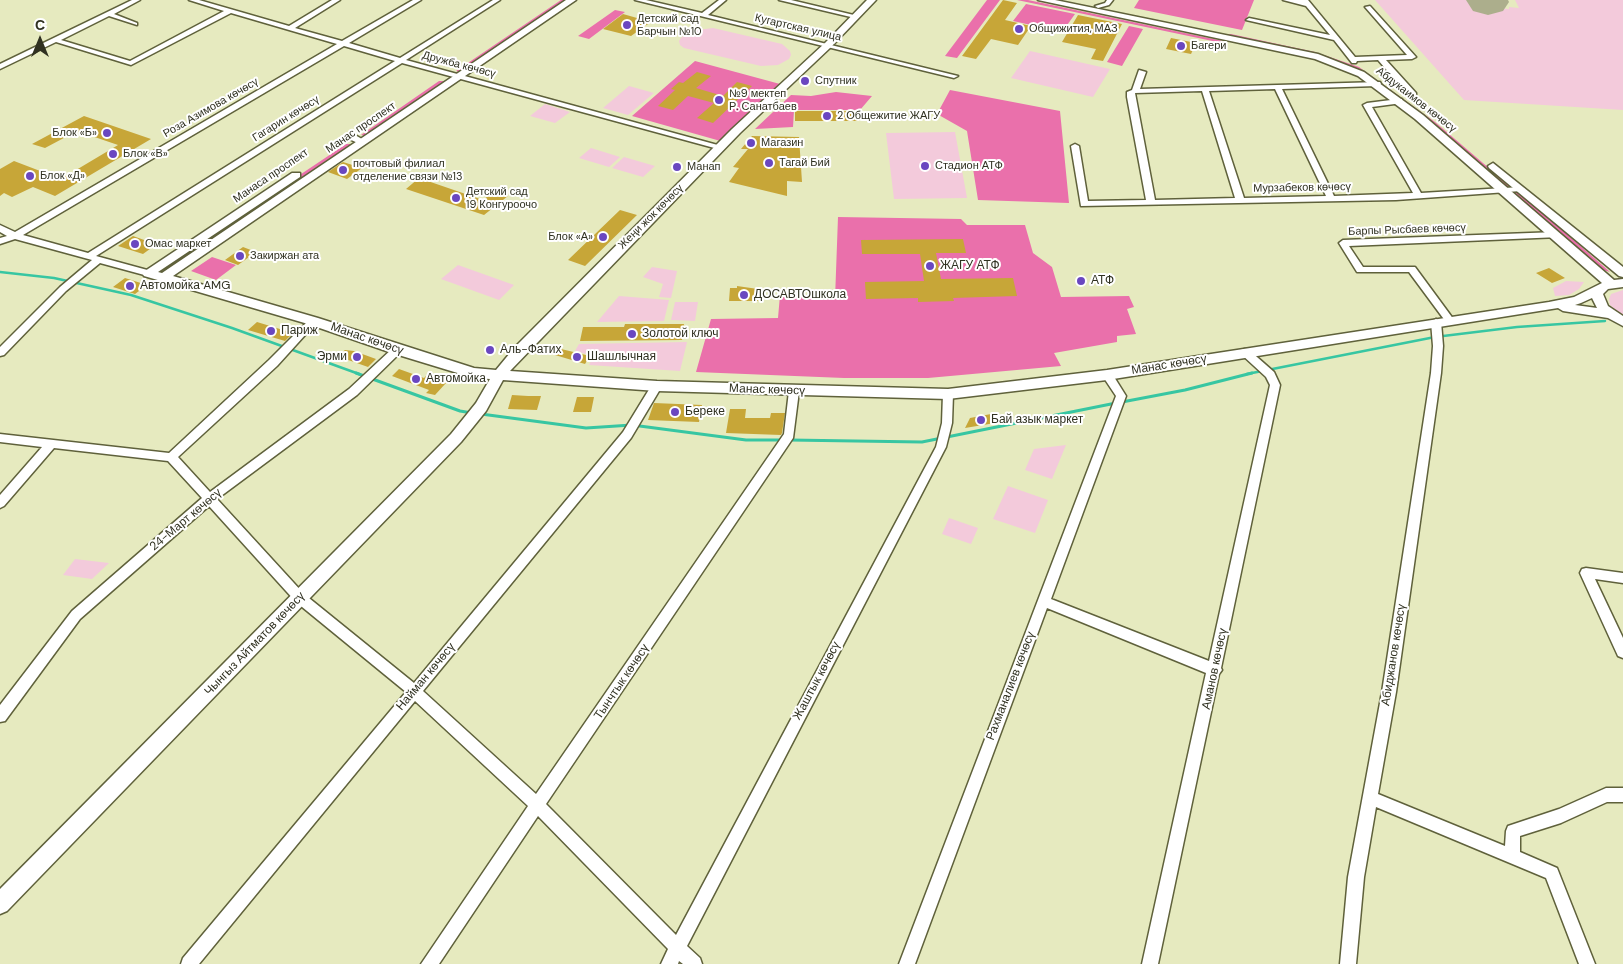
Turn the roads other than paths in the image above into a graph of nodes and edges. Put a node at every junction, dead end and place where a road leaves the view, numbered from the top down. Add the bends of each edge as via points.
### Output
1 (137, 0) edge
2 (192, 0) edge
3 (337, 0) edge
4 (418, 0) edge
5 (497, 0) edge
6 (557, 0) edge
7 (572, 0) edge
8 (638, 0) edge
9 (723, 0) edge
10 (782, 0) edge
11 (872, 0) edge
12 (1042, 0) edge
13 (1069, 0) edge
14 (1286, 0) edge
15 (1307, 2) edge
16 (1108, 5) edge
17 (1368, 7) dead end
18 (230, 11) junction
19 (108, 14) junction
20 (704, 16) junction
21 (855, 16) junction
22 (1249, 20) dead end
23 (135, 24) dead end
24 (290, 28) junction
25 (1220, 34) junction
26 (1336, 38) junction
27 (55, 40) junction
28 (344, 44) junction
29 (828, 45) junction
30 (1380, 58) junction
31 (400, 60) junction
32 (1354, 60) junction
33 (0, 67) edge
34 (1142, 72) dead end
35 (447, 74) junction
36 (954, 76) dead end
37 (459, 77) junction
38 (1377, 84) junction
39 (1278, 88) junction
40 (1205, 89) junction
41 (1136, 91) junction
42 (1413, 95) dead end
43 (1399, 101) junction
44 (352, 138) junction
45 (1461, 139) dead end
46 (364, 142) junction
47 (1075, 146) dead end
48 (721, 147) junction
49 (1484, 158) dead end
50 (1521, 189) junction
51 (1507, 191) junction
52 (1419, 196) junction
53 (1331, 198) junction
54 (1240, 200) junction
55 (1151, 202) junction
56 (0, 228) edge
57 (16, 236) junction
58 (1557, 236) junction
59 (0, 241) edge
60 (88, 257) junction
61 (98, 260) junction
62 (148, 273) junction
63 (1623, 273) edge
64 (164, 277) junction
65 (1611, 285) edge
66 (1549, 306) junction
67 (1610, 314) junction
68 (313, 321) junction
69 (1623, 322) edge
70 (1441, 324) junction
71 (398, 350) junction
72 (1245, 352) junction
73 (0, 354) edge
74 (499, 374) junction
75 (1107, 375) junction
76 (657, 386) junction
77 (794, 391) junction
78 (948, 394) junction
79 (0, 438) edge
80 (52, 443) junction
81 (171, 457) junction
82 (209, 499) junction
83 (0, 503) edge
84 (1623, 578) edge
85 (300, 598) junction
86 (1043, 601) junction
87 (1623, 652) edge
88 (1215, 670) junction
89 (414, 691) junction
90 (0, 716) edge
91 (1623, 795) edge
92 (1370, 797) junction
93 (538, 806) junction
94 (1512, 857) junction
95 (0, 904) edge
96 (678, 949) junction
97 (189, 964) edge
98 (430, 964) edge
99 (669, 964) edge
100 (694, 964) edge
101 (907, 964) edge
102 (1150, 964) edge
103 (1348, 964) edge
104 (1587, 964) edge

1 - 19 street
2 - 18 street, Дружба көчөсү
3 - 24 street
4 - 28 street, Роза Азимова көчөсү
5 - 31 street, Гагарин көчөсү
6 - 35 main road, Манаса проспект
7 - 37 main road, Манас проспект
8 - 20 street, Кугартская улица
9 - 20 street
10 - 21 street
11 - 21 main road, Жеңи жок көчөсү
12 - 25 main road, Абдукаимов көчөсү
13 - 16 main road, Абдукаимов көчөсү
14 - 15 street
15 - 26 street
16 - 25 main road, Абдукаимов көчөсү
17 - 30 street via 1412,57
18 - 24 street, Дружба көчөсү
18 - 27 street via 131,63
19 - 23 street
19 - 27 street
20 - 29 street, Кугартская улица
21 - 29 main road, Жеңи жок көчөсү
22 - 26 street
24 - 28 street, Дружба көчөсү
25 - 32 main road, Абдукаимов көчөсү
25 - 38 main road, Абдукаимов көчөсү via 1334,62
26 - 32 street
27 - 33 street
28 - 31 street, Дружба көчөсү
28 - 57 street, Роза Азимова көчөсү
29 - 36 street, Кугартская улица
29 - 48 main road, Жеңи жок көчөсү
30 - 32 street
30 - 42 street
31 - 35 street, Дружба көчөсү
31 - 60 street, Гагарин көчөсү
32 - 45 main road, Абдукаимов көчөсү via 1403,92
34 - 41 street
35 - 37 street, Дружба көчөсү
35 - 44 main road, Манаса проспект
37 - 46 main road, Манас проспект
37 - 48 street, Дружба көчөсү
38 - 39 street
38 - 43 main road, Абдукаимов көчөсү
39 - 40 street
39 - 53 street
40 - 41 street
40 - 54 street
41 - 55 street via 1131,92 1131,97
43 - 51 main road, Абдукаимов көчөсү
43 - 52 street via 1367,105
44 - 46 street
44 - 62 main road, Манаса проспект
46 - 64 main road, Манас проспект
47 - 55 street, Мурзабеков көчөсү via 1084,204
48 - 74 main road, Жеңи жок көчөсү
49 - 50 main road
50 - 51 street, Мурзабеков көчөсү
50 - 63 main road
51 - 52 street, Мурзабеков көчөсү
51 - 58 main road, Абдукаимов көчөсү
52 - 53 street, Мурзабеков көчөсү
53 - 54 street, Мурзабеков көчөсү
54 - 55 street, Мурзабеков көчөсү
56 - 57 street, Манас көчөсү
57 - 59 street, Роза Азимова көчөсү
57 - 60 street, Манас көчөсү
58 - 65 main road, Абдукаимов көчөсү
58 - 70 street, Барпы Рысбаев көчөсү via 1343,243 1360,270 1412,269
60 - 61 street, Манас көчөсү
61 - 62 street, Манас көчөсү
61 - 73 street via 63,289
62 - 64 main road, Манас көчөсү
64 - 68 main road, Манас көчөсү
65 - 66 main road via 1577,300
65 - 67 main road via 1597,293 1600,303
66 - 67 main road
66 - 70 main road, Манас көчөсү
67 - 69 main road
68 - 71 main road, Манас көчөсү
68 - 81 street via 273,363
70 - 72 main road, Манас көчөсү
70 - 92 street, Абиджанов көчөсү via 1389,692
71 - 74 main road, Манас көчөсү via 474,373
71 - 82 street, 24-Март көчөсү via 353,392
72 - 75 main road, Манас көчөсү
72 - 88 street, Аманов көчөсү via 1275,385
74 - 76 main road, Манас көчөсү
74 - 85 main road, Чынгыз Айтматов көчөсү via 476,413
75 - 78 main road, Манас көчөсү
75 - 86 street, Рахманалиев көчөсү via 1119,402
76 - 77 main road, Манас көчөсү
76 - 89 street, Найман көчөсү via 627,435
77 - 78 main road, Манас көчөсү
77 - 93 street, Тынчтык көчөсү via 789,435
78 - 96 street, Жаштык көчөсү via 947,422 941,447
79 - 80 street
80 - 81 street
80 - 83 street
81 - 82 street
82 - 85 street
82 - 90 street, 24-Март көчөсү via 76,615
84 - 87 street via 1586,573
85 - 89 street
85 - 95 main road, Чынгыз Айтматов көчөсү
86 - 88 street
86 - 101 street, Рахманалиев көчөсү
88 - 102 street, Аманов көчөсү
89 - 93 street
89 - 97 street, Найман көчөсү
91 - 94 street via 1606,795 1561,816 1513,831
92 - 94 street
92 - 103 street, Абиджанов көчөсү via 1356,877
93 - 96 street
93 - 98 street, Тынчтык көчөсү
94 - 104 street via 1552,873
96 - 99 street, Жаштык көчөсү
96 - 100 street

